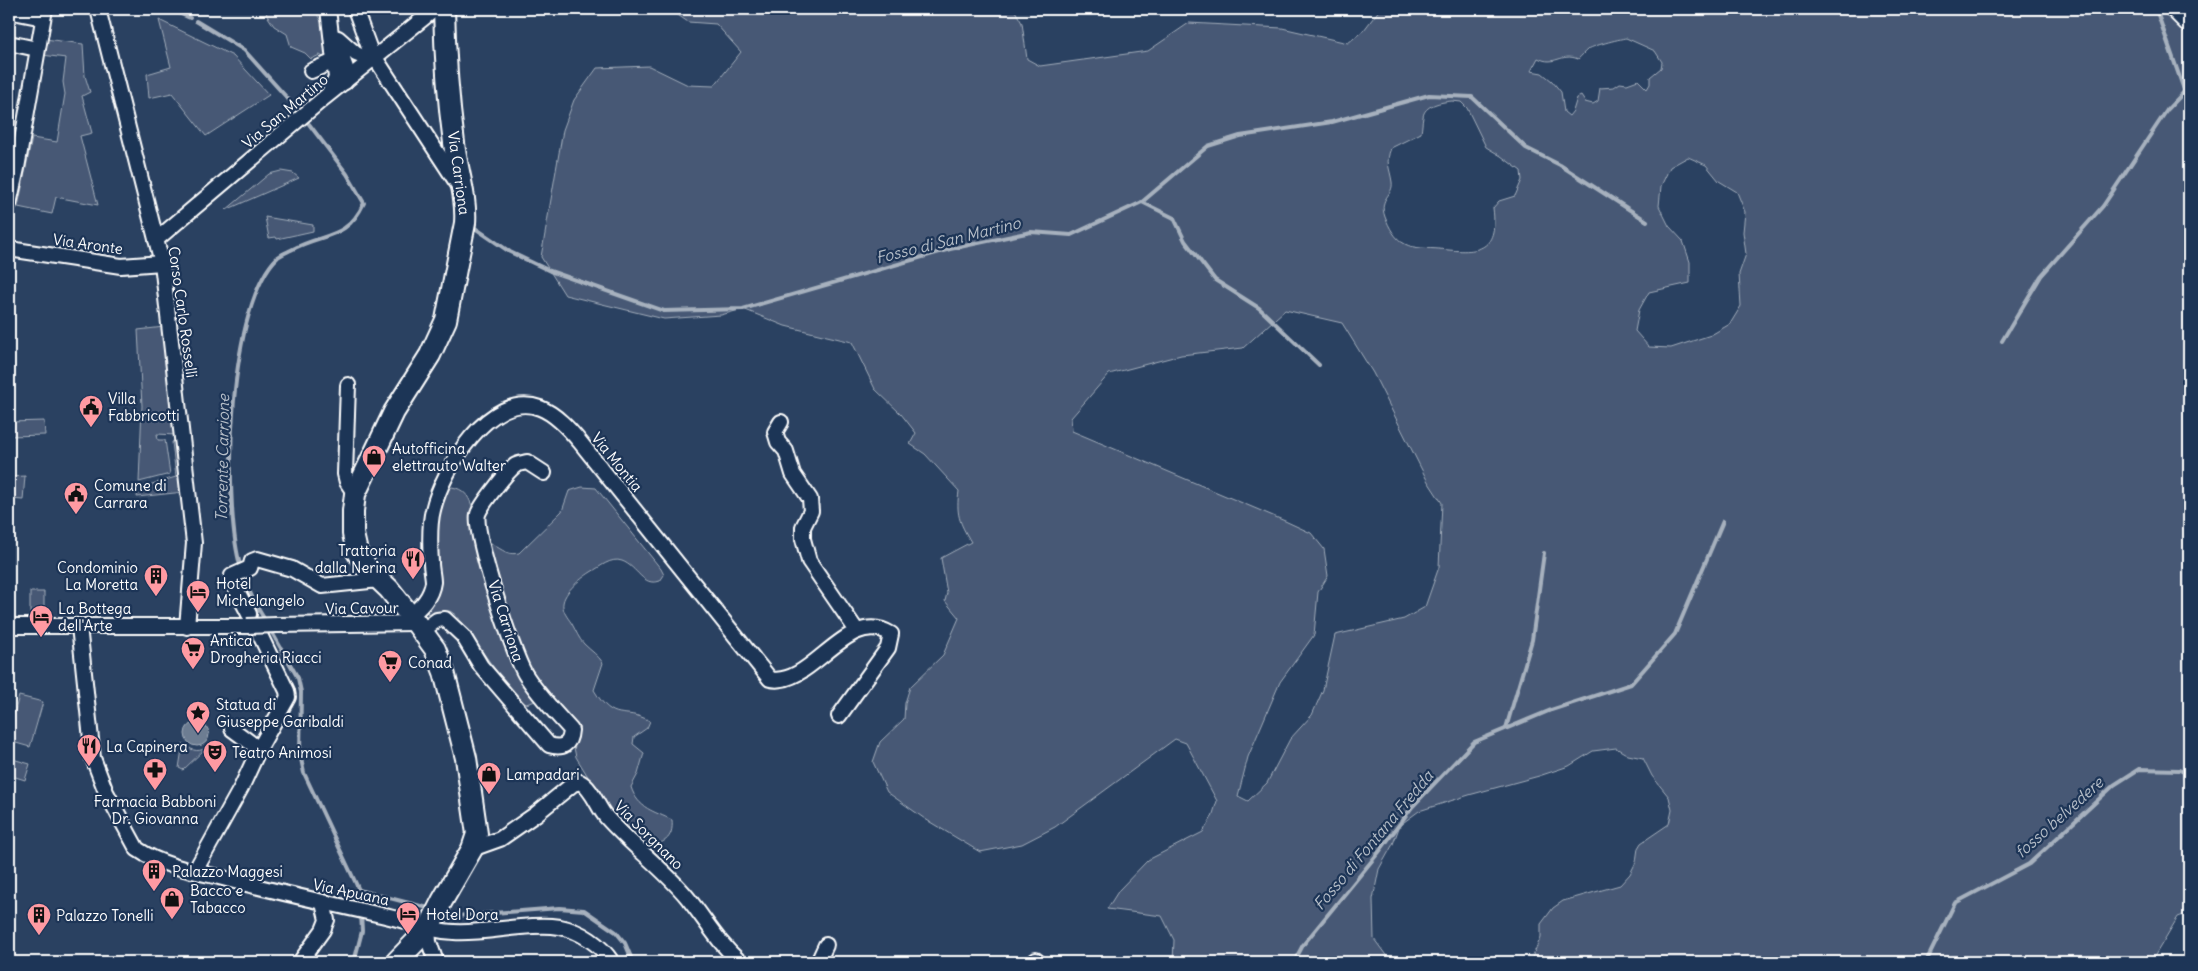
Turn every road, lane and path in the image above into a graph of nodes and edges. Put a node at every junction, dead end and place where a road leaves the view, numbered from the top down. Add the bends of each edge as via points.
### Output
1 (98, 9) edge
2 (328, 9) edge
3 (355, 9) edge
4 (435, 9) edge
5 (444, 9) edge
6 (2172, 9) edge
7 (13, 12) dead end
8 (44, 13) edge
9 (2189, 26) edge
10 (331, 27) junction
11 (366, 40) junction
12 (341, 41) junction
13 (9, 43) edge
14 (37, 49) junction
15 (373, 59) junction
16 (332, 62) junction
17 (311, 71) dead end
18 (345, 82) junction
19 (326, 97) junction
20 (462, 190) junction
21 (9, 204) edge
22 (156, 240) junction
23 (9, 249) edge
24 (162, 263) junction
25 (348, 385) dead end
26 (781, 422) dead end
27 (544, 473) dead end
28 (355, 494) junction
29 (379, 580) junction
30 (248, 620) junction
31 (416, 623) junction
32 (9, 626) edge
33 (79, 626) junction
34 (187, 627) junction
35 (857, 631) junction
36 (260, 635) dead end
37 (839, 716) dead end
38 (232, 729) dead end
39 (259, 749) junction
40 (472, 849) junction
41 (195, 872) junction
42 (323, 903) junction
43 (433, 918) junction
44 (826, 945) dead end
45 (405, 958) edge
46 (300, 962) edge
47 (436, 962) edge
48 (612, 962) edge
49 (740, 962) edge
50 (824, 962) edge

1 - 22 street, Corso Carlo Rosselli
2 - 10 street
3 - 11 street
4 - 15 street, Via San Martino
5 - 20 main road, Via Carriona via 453,136
6 - 9 street
7 - 8 street
8 - 14 street
10 - 12 street
10 - 16 street
10 - 18 street via 346,68
11 - 12 street via 357,44
11 - 15 street
12 - 15 street via 356,54
13 - 14 street
14 - 21 street
15 - 18 street, Via San Martino
15 - 20 street
16 - 17 street
16 - 19 street via 336,78
18 - 19 street, Via San Martino
19 - 22 street, Via San Martino
20 - 28 main road, Via Carriona via 465,223 446,320 430,355 396,408
22 - 24 street, Corso Carlo Rosselli
23 - 24 street, Via Aronte via 121,266
24 - 34 street, Corso Carlo Rosselli via 194,543
25 - 28 street, Via Carriona via 345,474
26 - 35 street via 775,432 778,442 786,451 793,474 810,499 811,511 803,527 809,561
27 - 31 street, Via Carriona via 527,462 516,465 497,484 478,513 480,539 511,645 538,694 571,730 571,738 566,745 560,748 549,745 481,666 463,636 445,619
28 - 29 main road, Via Carriona via 353,534 357,552
29 - 30 street via 322,586 292,569 257,559 232,580
29 - 31 main road, Via Carriona
30 - 31 street, Via Cavour, bridge via 277,625
30 - 34 street, Via Cavour
31 - 35 street, Via Montia via 433,582 432,512 442,482 458,453 473,435 494,416 520,406 540,408 567,427 770,679 778,681 792,677
31 - 40 main road, Via Carriona via 435,649 444,672 466,758 477,834
32 - 33 street, Via Cavour
33 - 34 street, Via Cavour
33 - 41 street, Via Apuana via 93,758 106,792 137,849 145,855
35 - 37 street via 877,627 891,634 888,648
36 - 39 street via 288,697
38 - 39 street
39 - 41 street
40 - 43 main road, Via Carriona
40 - 49 street, Via Sorgnano via 500,839 580,782 586,785 606,817 686,897 725,949
41 - 42 street, Via Apuana
42 - 43 street, Via Apuana via 400,919
42 - 46 street via 327,920
43 - 45 main road, Via Carriona
43 - 47 street via 429,942
43 - 48 street, Via Apuana via 455,932 560,927 584,935
44 - 50 street via 820,958
45 - 47 street via 422,954

